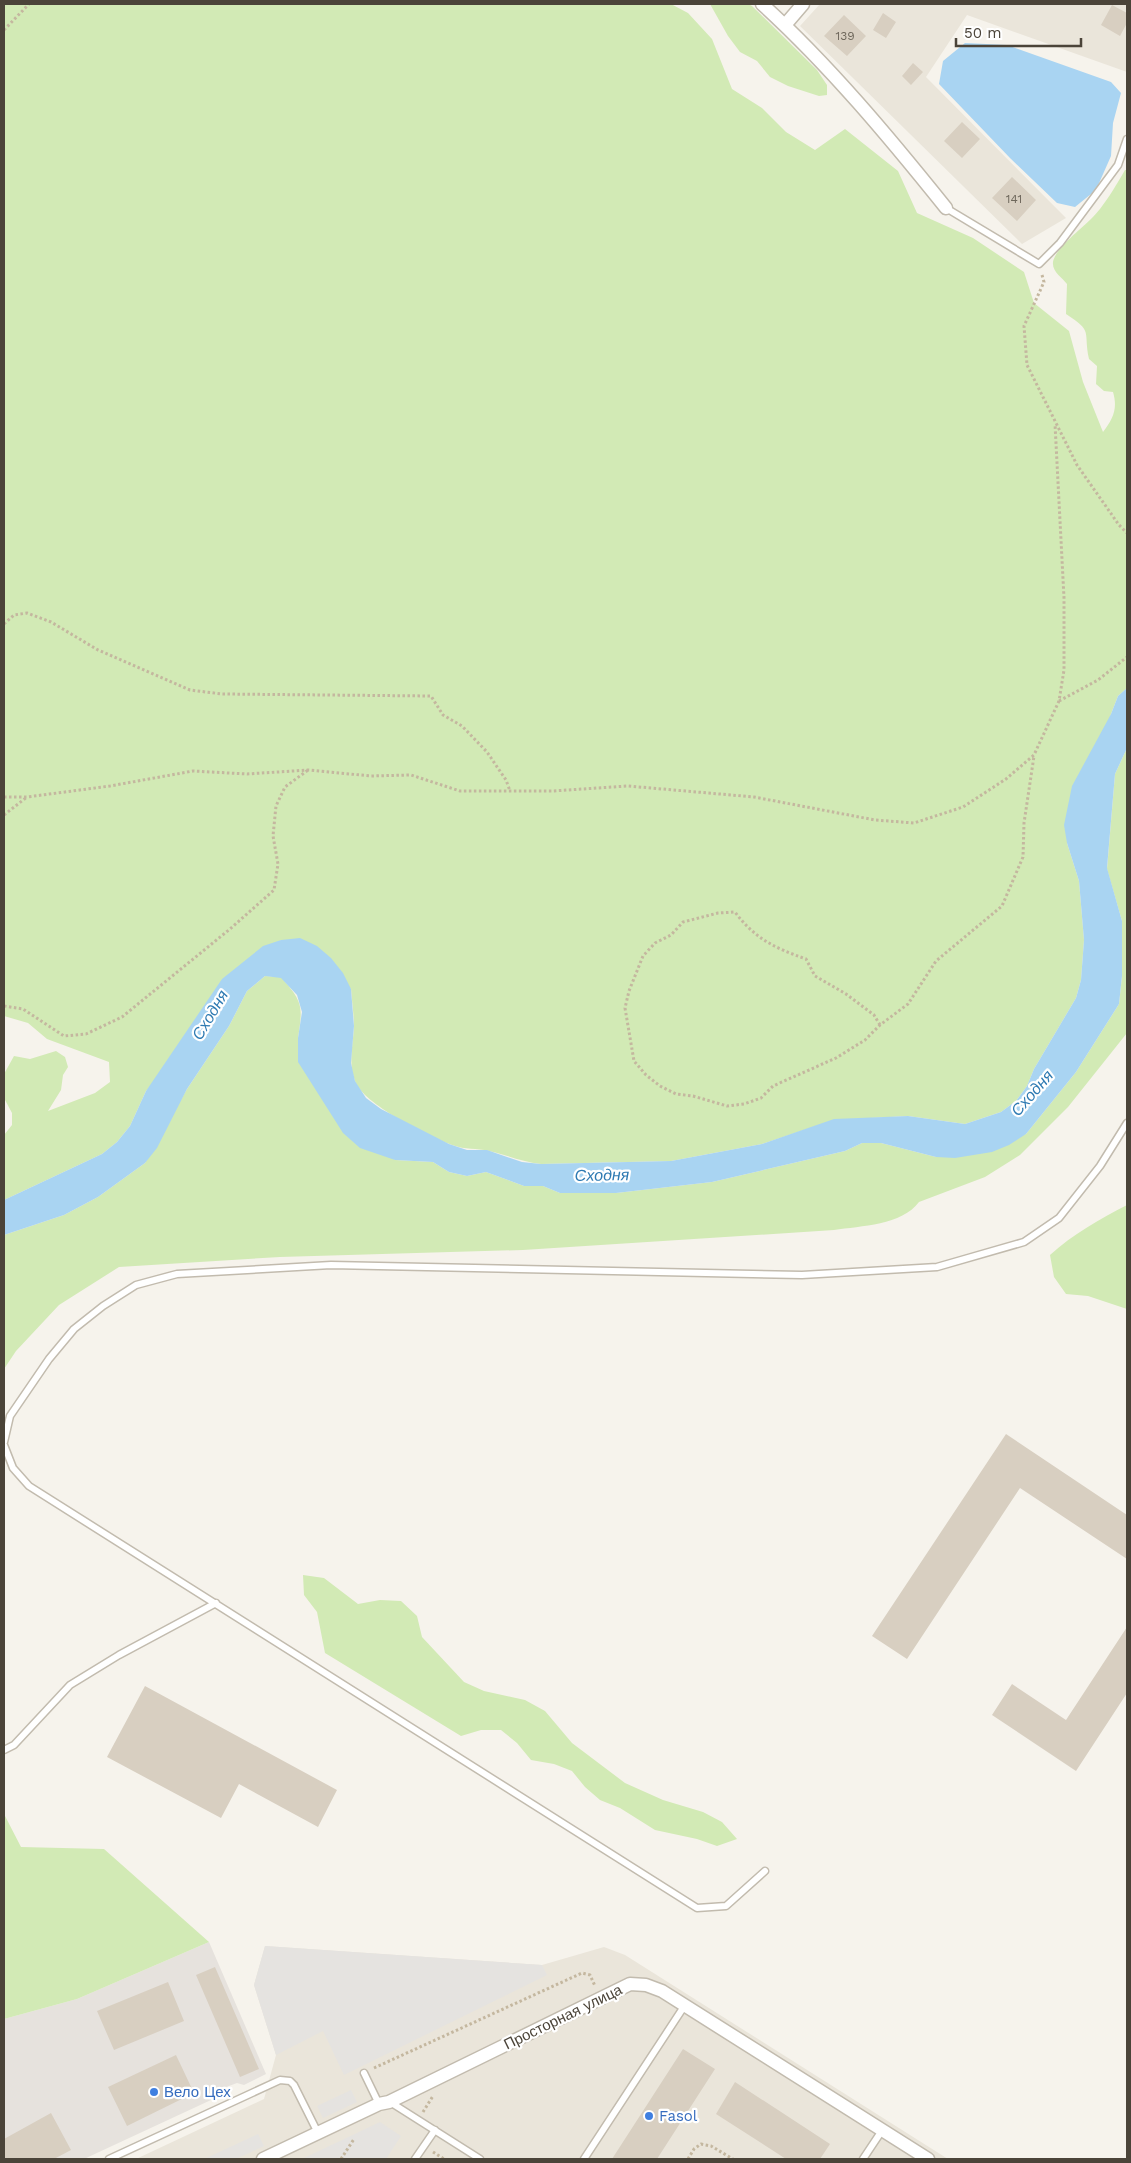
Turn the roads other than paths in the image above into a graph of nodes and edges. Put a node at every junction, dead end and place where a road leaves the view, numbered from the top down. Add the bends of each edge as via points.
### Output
1 (762, 4) edge
2 (803, 4) edge
3 (785, 25) junction
4 (1127, 139) edge
5 (946, 208) joint
6 (1127, 1123) edge
7 (4, 1443) edge
8 (216, 1603) junction
9 (4, 1750) edge
10 (764, 1871) dead end
11 (685, 2005) junction
12 (364, 2072) road end
13 (384, 2103) junction
14 (883, 2129) junction
15 (435, 2130) junction
16 (318, 2133) junction
17 (109, 2159) edge
18 (263, 2159) edge
19 (415, 2159) edge
20 (480, 2159) edge
21 (584, 2159) edge
22 (863, 2159) edge
23 (928, 2159) edge

1 - 3 street
2 - 3 street
3 - 5 street via 892,141
4 - 5 lane via 1118,165 1060,243 1039,264
6 - 7 lane via 1100,1166 1059,1218 1024,1242 937,1267 802,1275 331,1265 177,1274 136,1285 74,1329 10,1416
7 - 8 lane via 13,1468 29,1486
8 - 9 lane via 70,1685 14,1746
8 - 10 lane via 697,1908 726,1906
11 - 13 street, Просторная улица via 662,1991 630,1984
11 - 14 street, Просторная улица
11 - 21 lane
12 - 13 lane
13 - 15 lane
13 - 16 street, Просторная улица
14 - 22 lane
14 - 23 street, Просторная улица
15 - 19 lane
15 - 20 lane
16 - 17 lane via 294,2085 280,2080
16 - 18 street, Просторная улица

